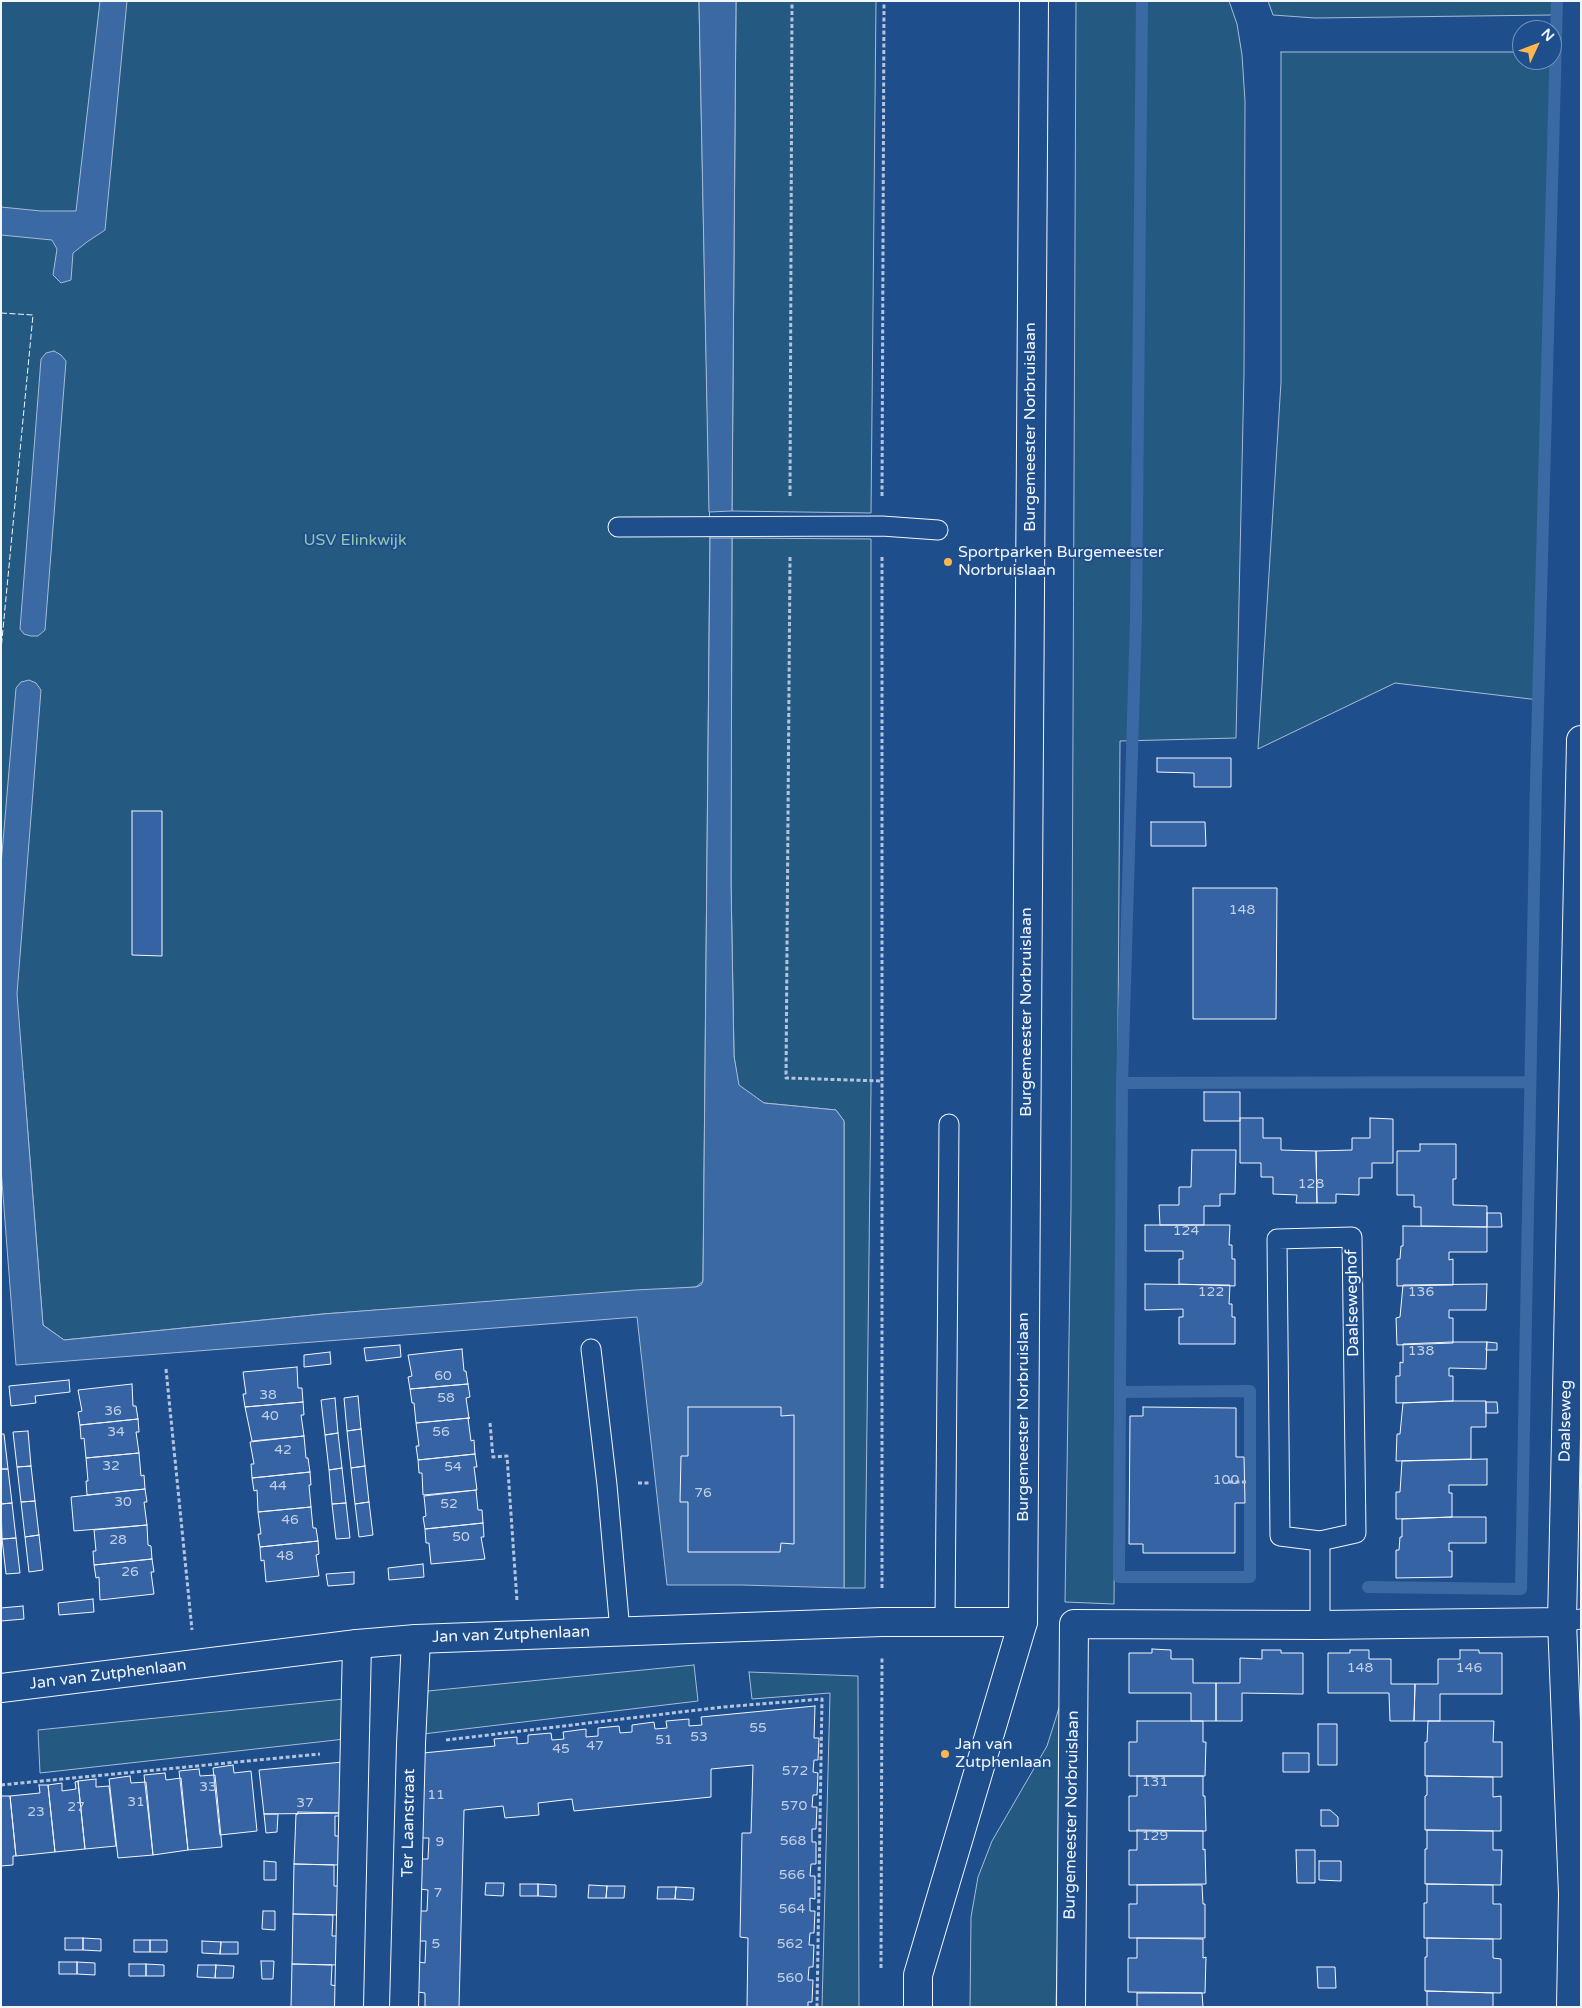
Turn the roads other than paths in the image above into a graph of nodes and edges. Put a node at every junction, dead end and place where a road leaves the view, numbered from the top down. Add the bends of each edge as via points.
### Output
1 (1034, 1) edge
2 (618, 527) dead end
3 (938, 530) dead end
4 (1581, 740) edge
5 (949, 1124) dead end
6 (591, 1349) dead end
7 (1320, 1541) junction
8 (1571, 1621) edge
9 (945, 1622) junction
10 (1023, 1622) junction
11 (1320, 1625) junction
12 (620, 1631) junction
13 (416, 1640) junction
14 (357, 1644) junction
15 (1, 1688) edge
16 (349, 2007) edge
17 (404, 2007) edge
18 (918, 2007) edge
19 (1071, 2007) edge
20 (1571, 2007) edge

1 - 10 street, Burgemeester Norbruislaan
2 - 3 lane via 882,526
4 - 8 street, Daalseweg
5 - 9 lane
6 - 12 lane via 608,1485
7 - 7 lane, Daalseweghof via 1280,1536 1278,1238 1352,1237 1356,1533
7 - 11 lane
8 - 11 street
8 - 20 street, Daalseweg
9 - 10 street, Jan van Zutphenlaan
9 - 12 street, Jan van Zutphenlaan
10 - 18 street, Burgemeester Norbruislaan via 918,1975
11 - 19 street, Burgemeester Norbruislaan via 1074,1624
12 - 13 street, Jan van Zutphenlaan
13 - 14 street, Jan van Zutphenlaan
13 - 17 street, Ter Laanstraat
14 - 15 street, Jan van Zutphenlaan
14 - 16 street

